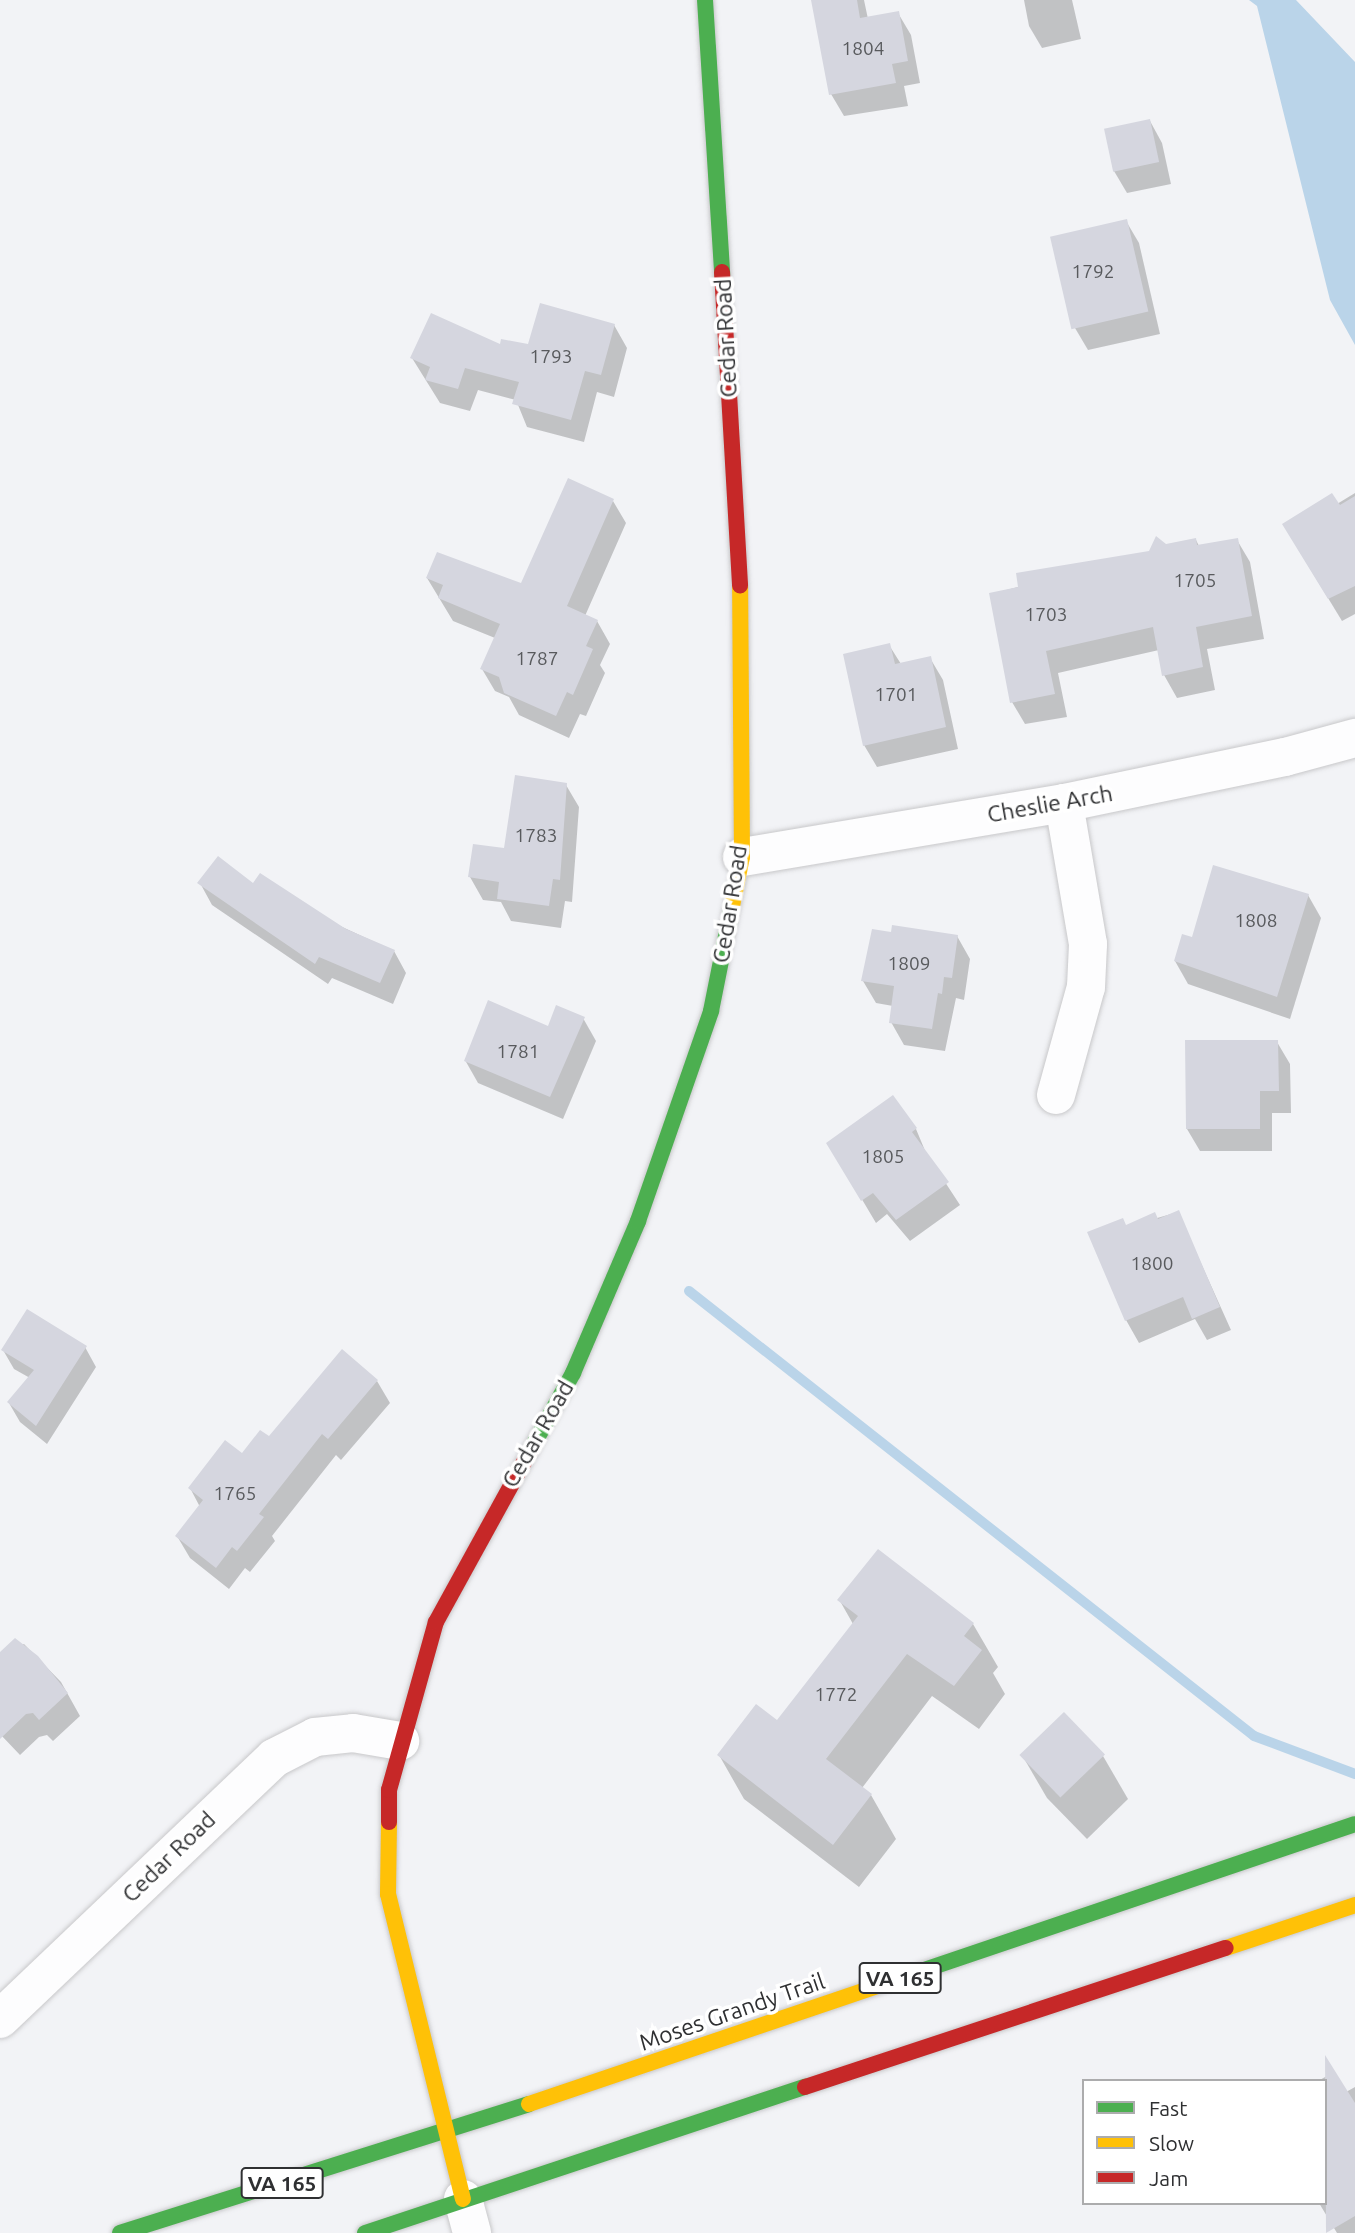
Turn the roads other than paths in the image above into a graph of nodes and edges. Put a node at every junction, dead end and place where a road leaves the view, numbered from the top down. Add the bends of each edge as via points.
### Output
1 (705, 0) edge
2 (1355, 737) edge
3 (1064, 803) junction
4 (743, 857) junction
5 (1056, 1095) dead end
6 (400, 1741) junction
7 (1355, 1824) edge
8 (1355, 1905) edge
9 (0, 2019) edge
10 (444, 2133) junction
11 (467, 2216) edge
12 (120, 2233) edge
13 (365, 2233) edge

1 - 4 main road, Cedar Road via 740,561
2 - 3 street, Cheslie Arch via 1285,757
3 - 4 street, Cheslie Arch
3 - 5 street via 1088,944 1086,987
4 - 6 main road, Cedar Road via 711,1011 643,1208 573,1373 436,1622
6 - 9 street, Cedar Road via 353,1733 315,1737 274,1758
6 - 10 main road, Cedar Road via 389,1790 388,1894
7 - 10 main road, Moses Grandy Trail / VA 165
8 - 11 main road
10 - 11 main road, Cedar Road
10 - 12 main road, Moses Grandy Trail / VA 165
11 - 13 main road

